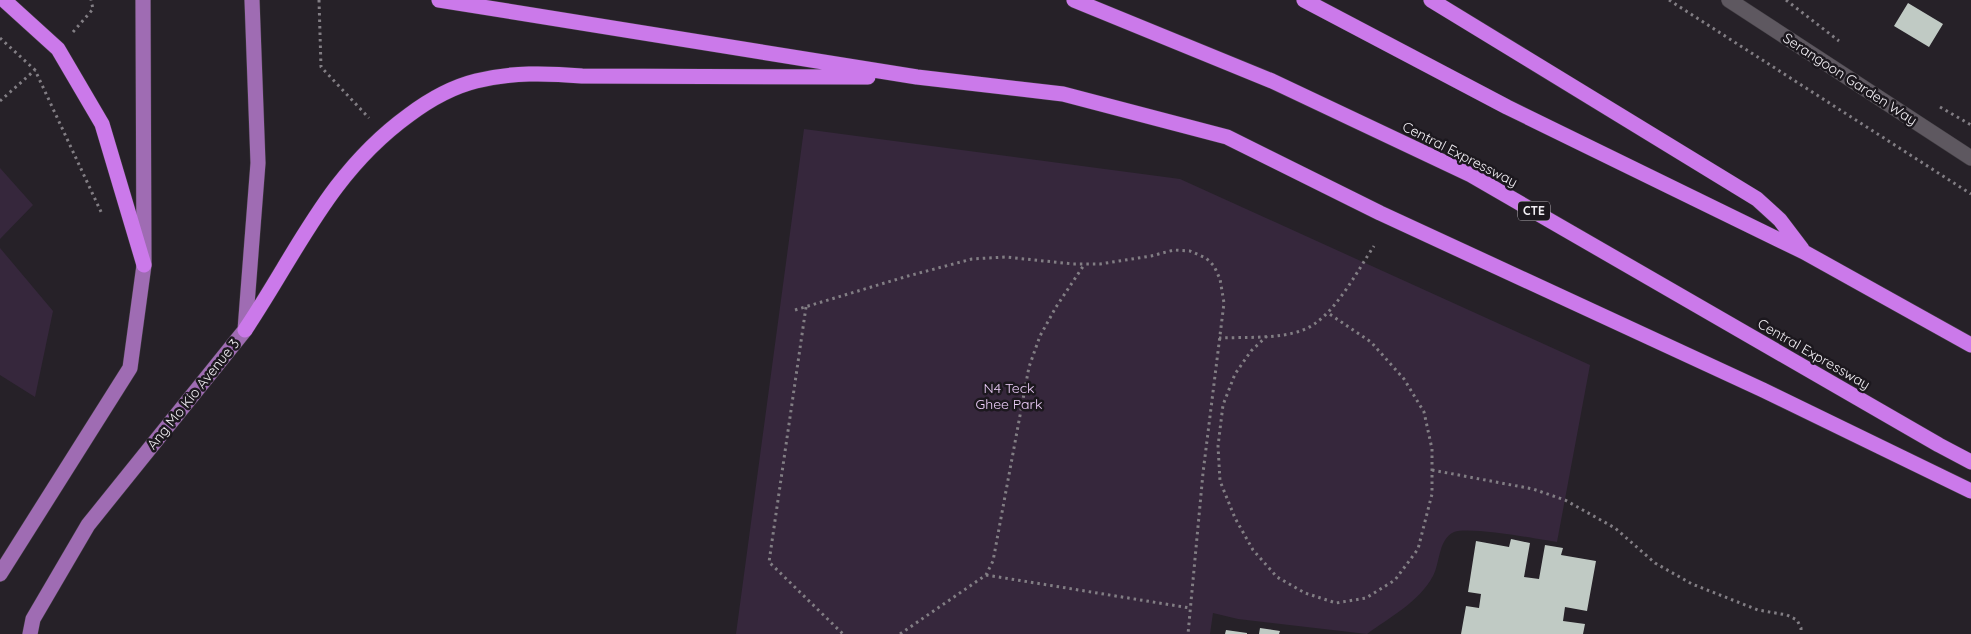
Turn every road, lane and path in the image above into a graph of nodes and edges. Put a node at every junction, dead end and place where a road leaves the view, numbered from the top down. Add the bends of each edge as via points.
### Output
1 (4, 0) edge
2 (91, 0) edge
3 (143, 0) edge
4 (252, 0) edge
5 (319, 0) edge
6 (439, 0) edge
7 (1074, 0) edge
8 (1304, 0) edge
9 (1431, 0) edge
10 (1669, 0) edge
11 (1729, 0) edge
12 (0, 38) edge
13 (58, 49) junction
14 (35, 70) junction
15 (917, 77) junction
16 (0, 101) edge
17 (385, 134) junction
18 (1971, 158) edge
19 (1971, 194) edge
20 (104, 218) dead end
21 (1374, 246) dead end
22 (1804, 252) junction
23 (1084, 264) junction
24 (144, 265) junction
25 (806, 307) junction
26 (795, 310) dead end
27 (1328, 313) junction
28 (245, 330) junction
29 (1267, 336) junction
30 (1219, 338) junction
31 (1971, 345) edge
32 (1971, 462) edge
33 (1432, 470) junction
34 (1971, 490) edge
35 (0, 574) edge
36 (986, 575) junction
37 (1190, 608) junction
38 (30, 634) edge
39 (843, 634) edge
40 (900, 634) edge
41 (1188, 634) edge
42 (1801, 634) edge

1 - 13 highway
2 - 13 path via 93,9
3 - 24 main road
4 - 28 main road, Ang Mo Kio Avenue 3 via 258,163
5 - 17 path via 321,67
6 - 15 highway
7 - 32 highway, Central Expressway / CTE via 1272,81 1470,175
8 - 22 highway via 1507,107
9 - 22 highway via 1757,198 1780,220
10 - 19 path
11 - 18 street, Serangoon Garden Way
12 - 14 path
13 - 24 highway via 102,124
14 - 16 path
14 - 20 path
15 - 17 highway via 510,75 477,80 450,90 421,106
15 - 34 highway via 1063,94 1227,137 1380,213
17 - 28 highway via 332,190
21 - 27 path
22 - 31 highway
23 - 25 path via 1006,257 972,259
23 - 30 path via 1174,250 1190,251 1206,258 1220,279 1224,303
23 - 36 path via 1040,336 1029,367 1000,528 993,561
24 - 35 main road via 130,368
25 - 26 path
25 - 39 path via 769,562
27 - 29 path via 1305,330
27 - 33 path via 1371,342 1404,379 1424,412 1432,449
28 - 38 main road, Ang Mo Kio Avenue 3 via 88,525 33,619
29 - 30 path
29 - 33 path via 1251,351 1235,374 1223,406 1218,446 1220,481 1235,518 1253,550 1277,577 1305,593 1336,603 1366,598 1395,580 1418,549 1432,494
30 - 37 path
33 - 42 path via 1533,489 1566,500 1615,528 1655,563 1692,584 1758,610 1798,620
36 - 37 path
36 - 40 path
37 - 41 path

